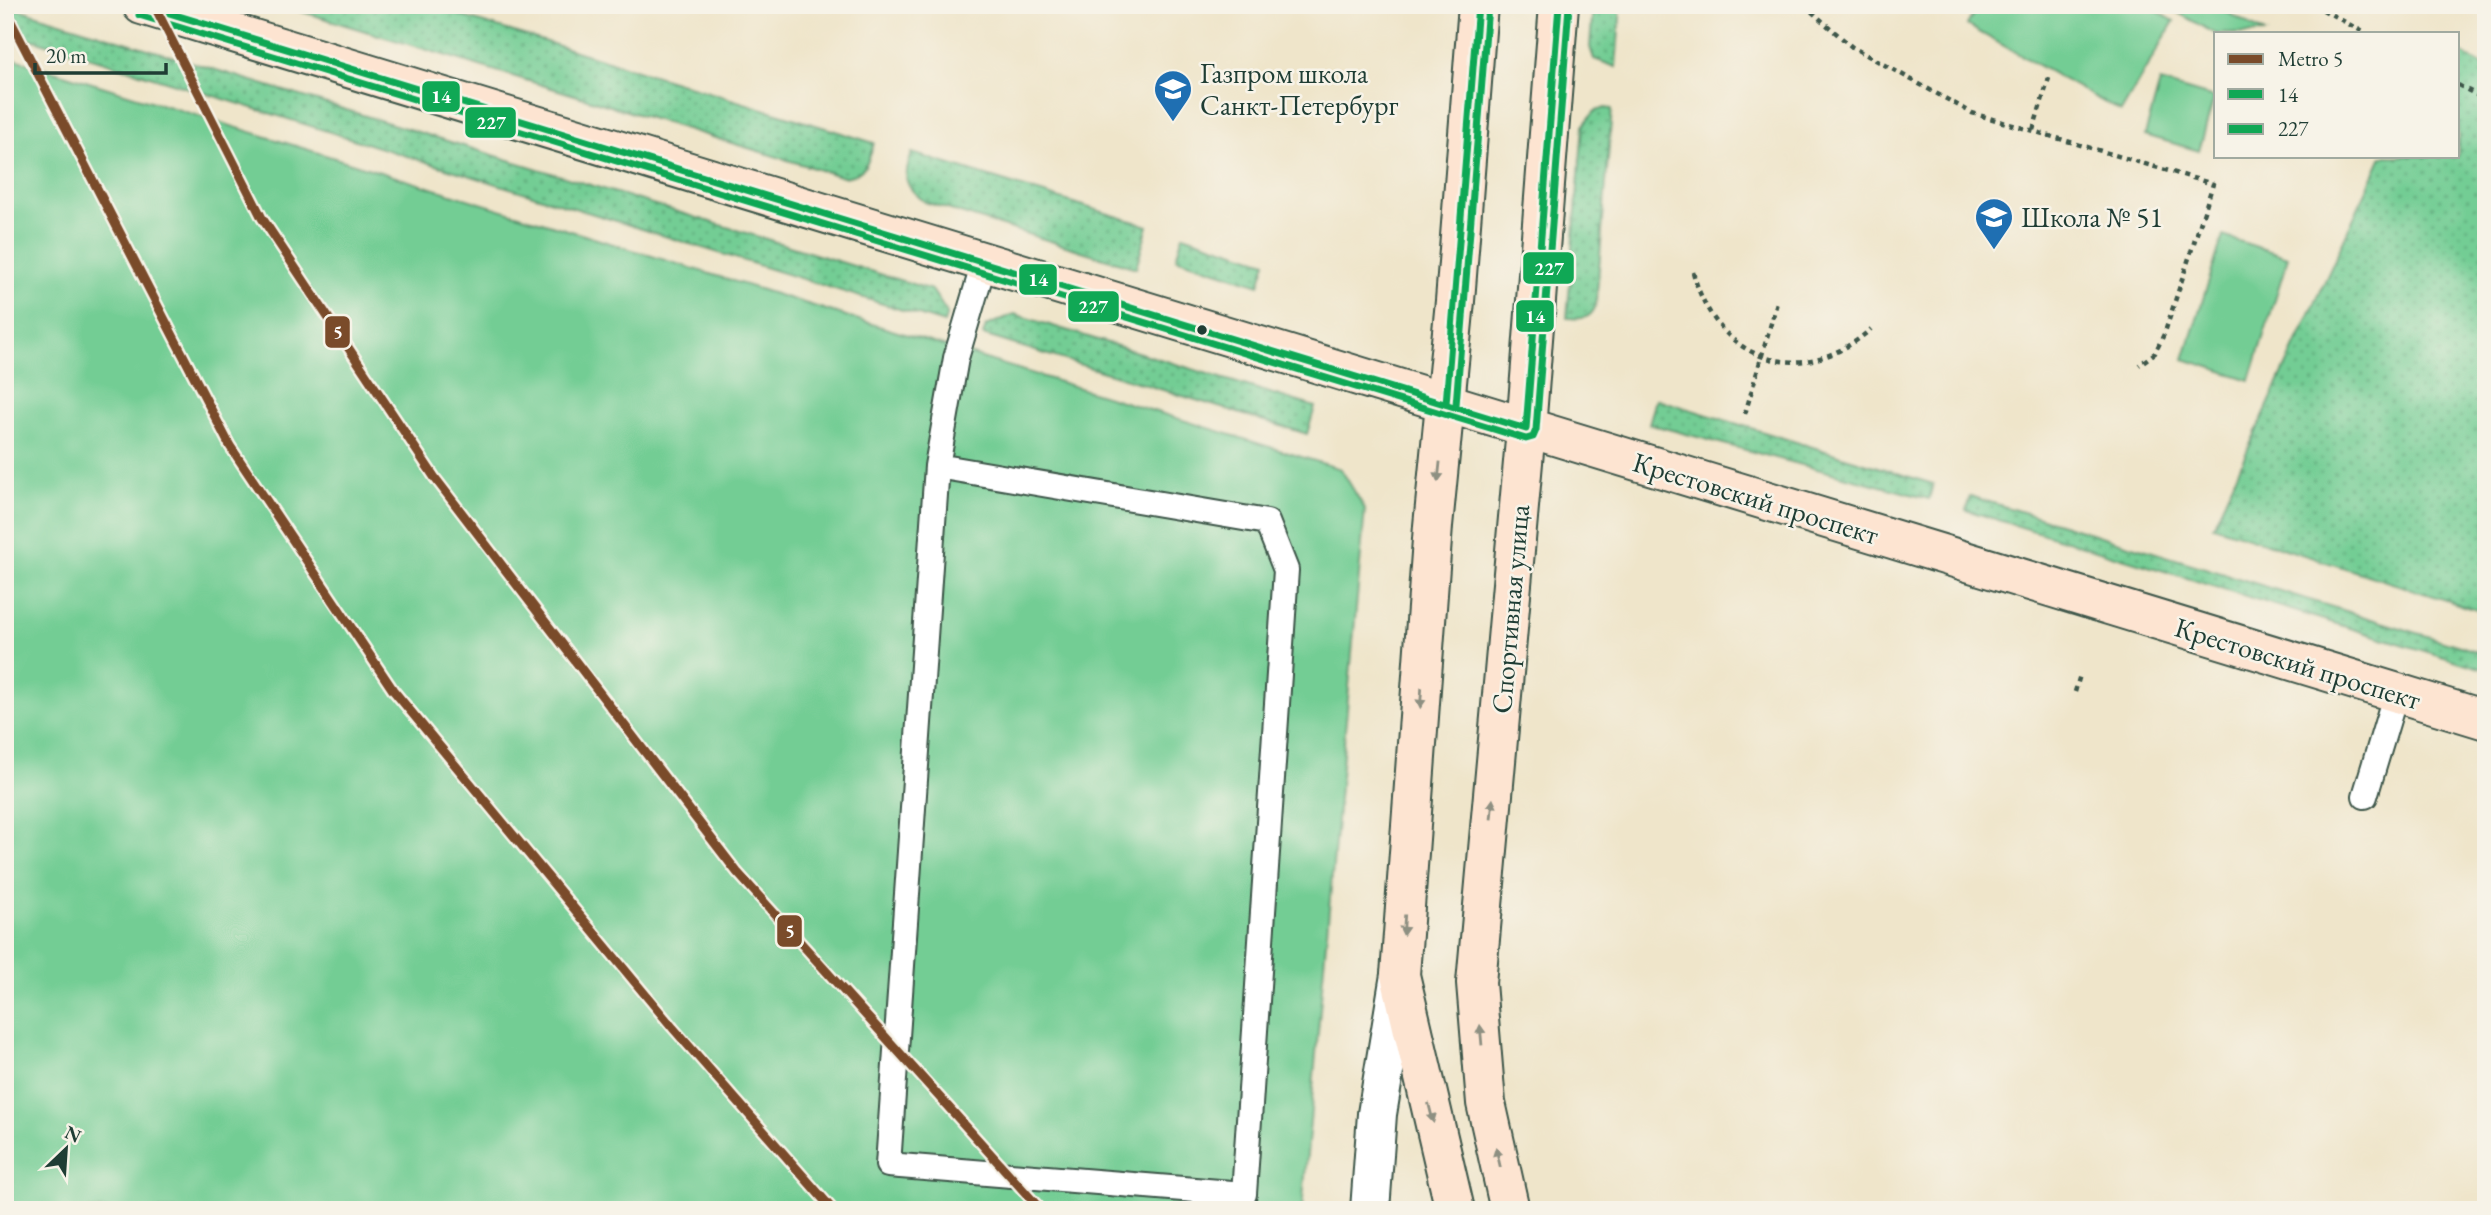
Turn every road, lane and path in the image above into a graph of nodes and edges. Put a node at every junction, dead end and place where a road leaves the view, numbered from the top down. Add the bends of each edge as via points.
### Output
1 (142, 5) edge
2 (1478, 5) edge
3 (1559, 5) edge
4 (1804, 5) edge
5 (2314, 5) edge
6 (2363, 32) edge
7 (2049, 78) dead end
8 (2460, 86) edge
9 (2486, 100) edge
10 (2033, 130) junction
11 (984, 263) junction
12 (1693, 272) dead end
13 (1778, 299) dead end
14 (1871, 328) dead end
15 (1761, 357) junction
16 (2139, 365) dead end
17 (1446, 404) junction
18 (1745, 414) dead end
19 (1527, 429) junction
20 (937, 466) junction
21 (2080, 675) dead end
22 (2075, 692) dead end
23 (2396, 693) junction
24 (2486, 720) edge
25 (2365, 796) dead end
26 (1400, 975) junction
27 (1370, 1210) edge
28 (1455, 1210) edge
29 (1510, 1210) edge

1 - 11 street, Крестовский проспект
2 - 17 street
3 - 19 street, Спортивная улица
4 - 10 path via 1864,54 1972,113
5 - 6 path
7 - 10 path
8 - 9 path
10 - 16 path via 2213,184 2165,332 2155,353
11 - 17 street, Крестовский проспект
11 - 20 lane via 956,358
12 - 15 path via 1699,294 1716,323 1741,347
13 - 15 path
14 - 15 path via 1832,355 1809,361
15 - 18 path
17 - 19 street, Крестовский проспект
17 -> 26 street
19 - 23 street, Крестовский проспект
29 -> 19 street, Спортивная улица via 1486,1103 1476,983
20 - 20 lane via 888,1165 1244,1194 1286,570 1267,522
21 - 22 path
23 - 24 street, Крестовский проспект
23 - 25 lane
26 - 27 street via 1377,1114
26 -> 28 street

